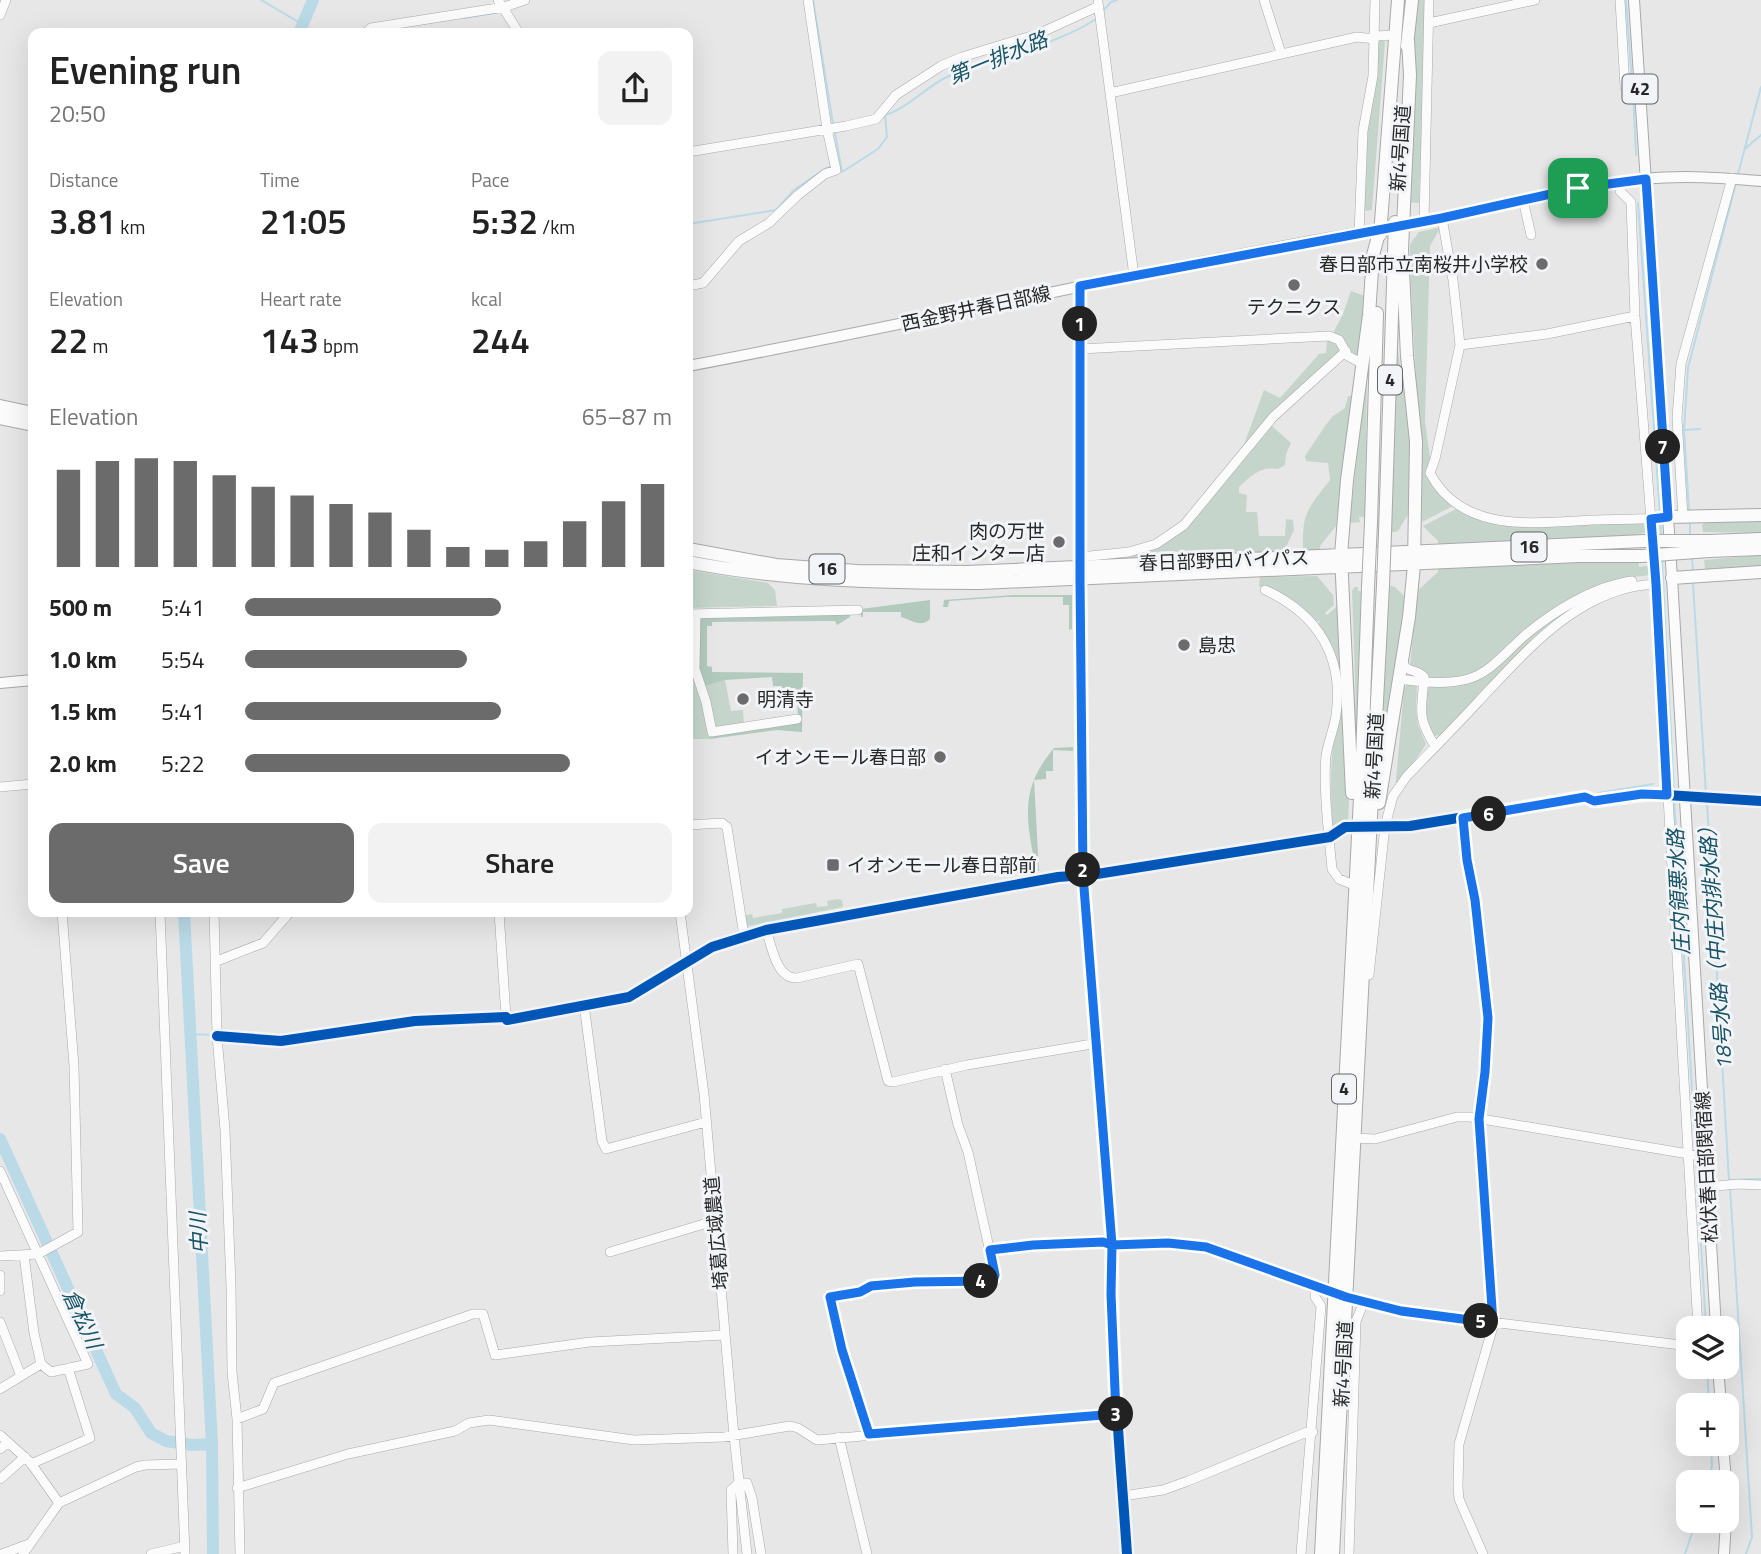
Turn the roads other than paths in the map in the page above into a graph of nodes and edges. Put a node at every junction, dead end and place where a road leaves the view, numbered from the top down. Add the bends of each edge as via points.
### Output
1 (6, 0) edge
2 (525, 0) edge
3 (808, 0) edge
4 (1264, 0) edge
5 (1375, 0) edge
6 (1398, 0) edge
7 (1412, 0) edge
8 (1429, 0) edge
9 (1535, 0) edge
10 (1620, 0) edge
11 (1634, 0) edge
12 (502, 2) edge
13 (1098, 3) edge
14 (0, 15) edge
15 (1429, 23) junction
16 (371, 28) edge
17 (516, 28) edge
18 (1395, 35) junction
19 (1375, 38) junction
20 (1280, 53) junction
21 (1634, 87) junction
22 (1110, 93) junction
23 (827, 129) junction
24 (693, 151) edge
25 (1732, 178) junction
26 (1646, 179) junction
27 (1761, 181) edge
28 (1620, 191) dead end
29 (1523, 201) junction
30 (1442, 218) junction
31 (1424, 221) junction
32 (1399, 226) junction
33 (1380, 229) junction
34 (1359, 233) junction
35 (1531, 235) dead end
36 (1134, 276) junction
37 (693, 285) edge
38 (1080, 286) junction
39 (1635, 316) junction
40 (1460, 345) junction
41 (1080, 349) junction
42 (1346, 351) junction
43 (1363, 364) junction
44 (693, 365) edge
45 (0, 406) edge
46 (28, 412) edge
47 (0, 418) edge
48 (28, 424) edge
49 (1761, 515) edge
50 (1688, 517) junction
51 (1660, 518) junction
52 (1761, 539) edge
53 (1709, 546) junction
54 (693, 549) edge
55 (1761, 549) edge
56 (1415, 559) junction
57 (1341, 562) junction
58 (693, 563) edge
59 (1080, 567) junction
60 (1761, 572) edge
61 (1662, 579) junction
62 (1265, 590) dead end
63 (858, 610) dead end
64 (693, 614) edge
65 (1402, 658) junction
66 (693, 672) edge
67 (1398, 679) junction
68 (28, 680) edge
69 (1423, 682) junction
70 (0, 683) edge
71 (797, 719) dead end
72 (1435, 746) junction
73 (28, 784) edge
74 (0, 787) edge
75 (1675, 795) junction
76 (1761, 801) edge
77 (1463, 818) junction
78 (693, 825) edge
79 (1385, 826) junction
80 (1345, 827) dead end
81 (1329, 837) junction
82 (1083, 875) junction
83 (1354, 884) junction
84 (62, 917) edge
85 (160, 917) edge
86 (214, 917) edge
87 (286, 917) edge
88 (499, 917) edge
89 (681, 917) edge
90 (766, 930) junction
91 (744, 936) junction
92 (1364, 946) junction
93 (217, 961) junction
94 (686, 962) junction
95 (1369, 975) dead end
96 (582, 1006) junction
97 (506, 1017) junction
98 (217, 1036) junction
99 (1098, 1043) junction
100 (945, 1069) junction
101 (1479, 1119) junction
102 (706, 1122) junction
103 (1354, 1138) junction
104 (1689, 1153) junction
105 (1706, 1157) junction
106 (0, 1171) edge
107 (1761, 1185) edge
108 (1707, 1187) junction
109 (714, 1221) junction
110 (1112, 1245) junction
111 (990, 1250) junction
112 (610, 1252) dead end
113 (40, 1254) junction
114 (24, 1255) junction
115 (0, 1256) edge
116 (0, 1275) edge
117 (1315, 1287) junction
118 (0, 1291) edge
119 (1333, 1293) junction
120 (1346, 1297) junction
121 (1364, 1302) junction
122 (1697, 1316) edge
123 (1715, 1316) edge
124 (0, 1322) edge
125 (1493, 1323) junction
126 (725, 1335) junction
127 (1676, 1344) edge
128 (41, 1364) junction
129 (68, 1368) junction
130 (21, 1376) junction
131 (0, 1389) edge
132 (1116, 1414) junction
133 (237, 1419) junction
134 (1313, 1432) junction
135 (869, 1434) junction
136 (734, 1436) junction
137 (839, 1437) junction
138 (4, 1438) edge
139 (0, 1450) edge
140 (182, 1459) junction
141 (28, 1461) junction
142 (0, 1479) edge
143 (739, 1483) junction
144 (237, 1488) junction
145 (1123, 1496) junction
146 (59, 1503) junction
147 (1725, 1533) edge
148 (29, 1544) junction
149 (185, 1550) edge
150 (747, 1550) edge
151 (2, 1554) edge
152 (23, 1554) edge
153 (151, 1554) edge
154 (240, 1554) edge
155 (733, 1554) edge
156 (761, 1554) edge
157 (867, 1554) edge
158 (1127, 1554) edge
159 (1301, 1554) edge
160 (1321, 1554) edge
161 (1333, 1554) edge
162 (1349, 1554) edge
163 (1483, 1554) edge
164 (1724, 1554) edge

1 - 14 street
2 - 12 street
3 - 23 street
4 - 20 street
5 - 19 street
6 - 18 highway, 新4号国道 / 4
7 - 32 highway
8 - 15 street
9 - 15 street
10 - 21 street via 1625,87
11 - 21 main road, 松伏春日部関宿線 / 42
12 - 16 street
12 - 17 street
13 - 22 street
13 - 23 street via 1038,34 941,66 896,95 876,119
15 - 31 street
18 - 19 street
18 - 33 highway, 新4号国道 / 4
19 - 20 street via 1357,37
19 - 34 street via 1363,131
20 - 22 street
21 - 26 main road, 松伏春日部関宿線 / 42
22 - 36 street
23 - 24 street
23 - 37 street via 836,170 739,241 703,283
25 - 26 main road, 西金野井春日部線
25 - 27 main road, 西金野井春日部線
25 - 50 street via 1681,364 1676,418
26 - 29 main road, 西金野井春日部線
26 - 51 main road, 松伏春日部関宿線 / 42
28 - 39 street via 1631,202
29 - 30 main road, 西金野井春日部線
29 - 35 street
30 - 31 main road, 西金野井春日部線
30 - 40 street
31 - 32 main road, 西金野井春日部線
32 - 33 main road, 西金野井春日部線
32 - 56 highway via 1416,442
32 - 92 highway, 新4号国道 / 4, bridge
33 - 34 main road, 西金野井春日部線
33 - 43 highway, 4 via 1373,255
33 - 83 highway, 新4号国道 / 4, bridge
34 - 36 main road, 西金野井春日部線
36 - 38 main road, 西金野井春日部線
38 - 41 street
38 - 44 main road, 西金野井春日部線
39 - 40 street via 1548,334
39 - 51 street
40 - 51 street via 1430,473 1444,494 1457,505 1501,522
41 - 42 street via 1329,336 1339,340
41 - 59 street
42 - 43 street
42 - 59 street via 1273,417 1184,525 1156,544
43 - 57 highway, 4
45 - 46 highway
47 - 48 highway
49 - 50 highway
50 - 51 highway
51 - 61 main road, 松伏春日部関宿線 / 42
51 - 61 street
52 - 53 highway, 春日部野田バイパス / 16
53 - 55 highway, 春日部野田バイパス / 16
53 - 56 highway, 春日部野田バイパス / 16, bridge via 1642,556
53 - 56 highway, 春日部野田バイパス / 16, bridge via 1644,541
54 - 59 highway, 春日部野田バイパス / 16 via 776,565 857,571
56 - 57 highway, 春日部野田バイパス / 16
56 - 65 highway
57 - 59 highway, 春日部野田バイパス / 16
57 - 83 highway
58 - 59 highway, 春日部野田バイパス / 16 via 768,576 857,582 980,583
59 - 82 street
60 - 61 highway
61 - 69 street via 1624,582 1594,591 1544,621 1486,671 1455,682
61 - 72 street via 1609,593 1532,643
61 - 75 main road, 松伏春日部関宿線 / 42
61 - 75 street
62 - 81 street via 1299,612 1334,661 1338,700 1326,759
63 - 64 street
65 - 67 highway
65 - 69 street via 1405,668 1421,674
66 - 71 street via 712,732
67 - 69 street
67 - 92 highway via 1377,814
68 - 70 main road
69 - 72 street via 1420,711
72 - 79 street via 1393,796
73 - 74 street
75 - 76 street
75 - 77 street via 1594,801 1585,797
75 - 104 street
75 - 105 main road, 松伏春日部関宿線 / 42
77 - 79 street
77 - 101 street via 1488,1018
78 - 91 street via 722,823 727,827
79 - 95 street
80 - 81 street
81 - 82 street
81 - 83 street via 1334,875
82 - 90 street
82 - 99 street
83 - 119 highway, 新4号国道 / 4
84 - 113 street via 75,1066 78,1232
85 - 140 street
86 - 93 street
87 - 93 street via 263,943
88 - 97 street
89 - 94 street, 埼葛広域農道
90 - 91 street
90 - 100 street via 787,977 858,964 888,1081
91 - 94 street
92 - 103 highway, 新4号国道 / 4
93 - 98 street
94 - 96 street via 629,997
94 - 102 street, 埼葛広域農道
96 - 97 street
96 - 102 street via 606,1149
97 - 98 street via 415,1021 282,1041
98 - 133 street
99 - 100 street
99 - 110 street
100 - 111 street
101 - 103 street via 1457,1117 1375,1139
101 - 104 street
101 - 125 street
102 - 109 street, 埼葛広域農道
103 - 120 highway, 新4号国道 / 4
104 - 105 street
104 - 122 street
105 - 108 main road, 松伏春日部関宿線 / 42
106 - 113 street
107 - 108 street
108 - 123 main road, 松伏春日部関宿線 / 42
109 - 112 street
109 - 126 street, 埼葛広域農道
110 - 111 street
110 - 117 street via 1206,1247
110 - 132 street
111 - 135 street via 995,1275 987,1281 871,1286 830,1297
113 - 114 street
113 - 129 street via 88,1364
114 - 115 street
114 - 128 street
116 - 118 street
117 - 119 street
117 - 134 street via 1321,1306
119 - 120 street
119 - 160 highway, 新4号国道 / 4
120 - 121 street
120 - 161 highway, 新4号国道 / 4
121 - 125 street
121 - 162 street via 1356,1321
124 - 130 street
125 - 127 street
125 - 163 street via 1459,1444 1459,1499
126 - 133 street via 590,1342 495,1355 483,1314 472,1314 274,1383 263,1409
126 - 136 street, 埼葛広域農道
128 - 129 street via 51,1372
128 - 130 street
129 - 141 street via 90,1438
130 - 131 street
132 - 135 street
132 - 145 street
133 - 144 street
134 - 145 street via 1163,1490
134 - 159 street
135 - 137 street
136 - 137 street via 790,1426 817,1440
136 - 143 street, 埼葛広域農道
136 - 144 street via 634,1440 489,1420 348,1454
137 - 157 street
138 - 139 street
138 - 141 street
140 - 146 street via 136,1467
140 - 149 street
141 - 142 street
141 - 146 street
143 - 150 street, 埼葛広域農道
143 - 155 street via 731,1490
143 - 156 street via 747,1483 752,1498
144 - 154 street
145 - 158 street
146 - 148 street
147 - 164 main road
148 - 151 street
148 - 152 street
149 - 153 street

